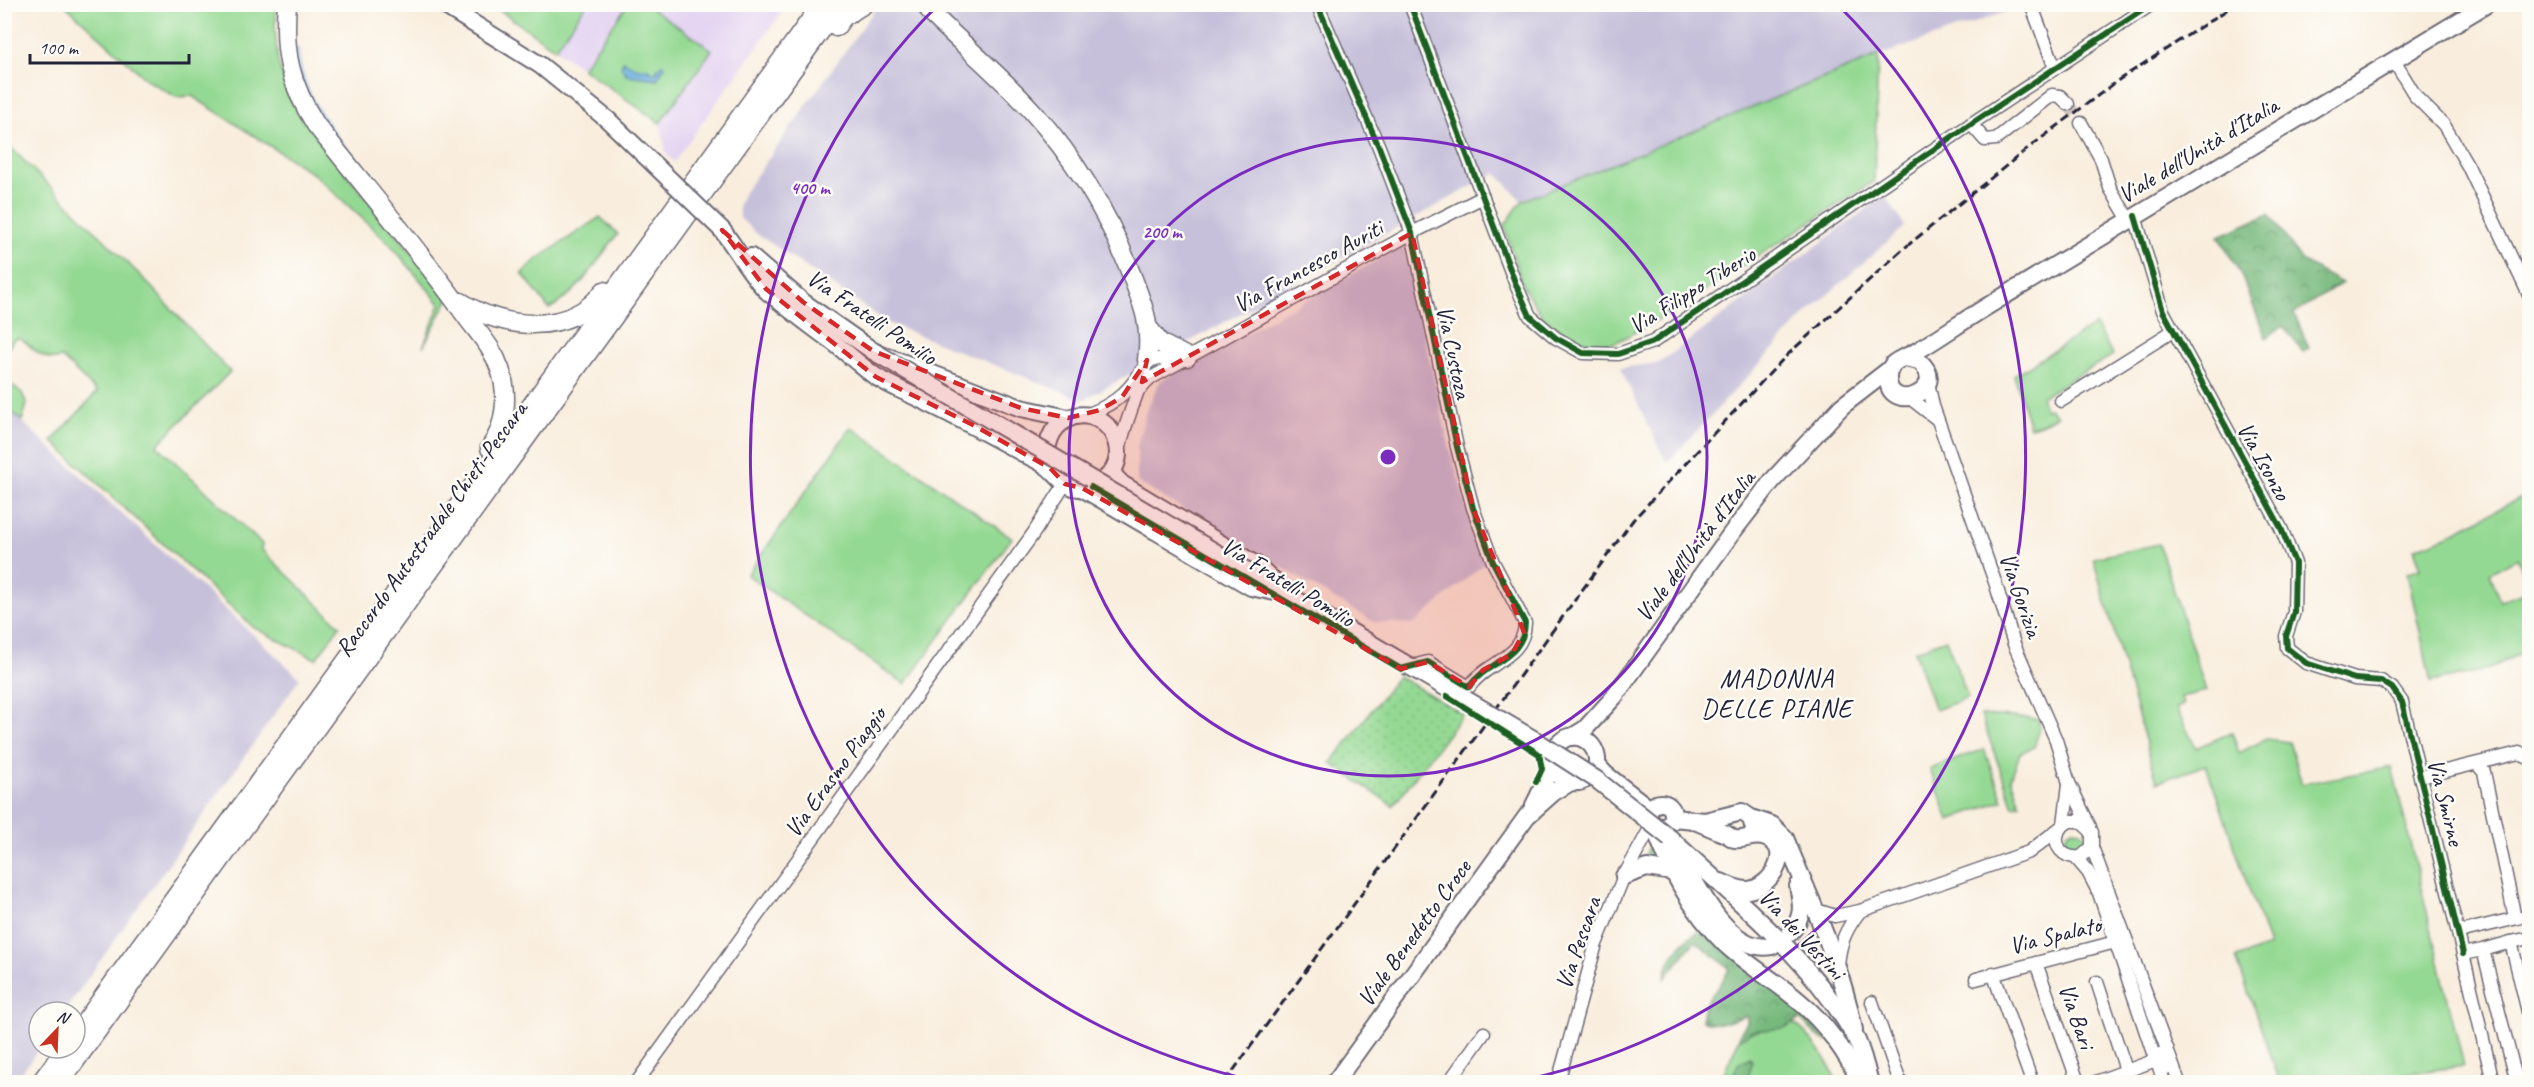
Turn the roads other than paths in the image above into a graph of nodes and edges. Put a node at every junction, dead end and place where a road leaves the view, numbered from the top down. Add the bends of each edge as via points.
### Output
1 (287, 4) edge
2 (442, 4) edge
3 (822, 4) edge
4 (840, 4) edge
5 (864, 4) edge
6 (909, 4) edge
7 (1317, 4) edge
8 (1410, 4) edge
9 (2031, 4) edge
10 (2152, 4) edge
11 (2487, 4) edge
12 (928, 9) edge
13 (807, 50) junction
14 (2394, 61) junction
15 (2055, 68) junction
16 (2068, 104) dead end
17 (2081, 123) tunnel mouth
18 (1971, 124) junction
19 (1483, 197) junction
20 (2132, 218) junction
21 (722, 230) junction
22 (1412, 233) junction
23 (634, 264) junction
24 (454, 297) junction
25 (2529, 297) edge
26 (1150, 330) junction
27 (2173, 331) junction
28 (1937, 339) junction
29 (873, 351) junction
30 (1187, 357) junction
31 (1904, 358) junction
32 (1147, 360) junction
33 (1890, 369) junction
34 (1927, 375) junction
35 (1141, 388) junction
36 (1903, 396) junction
37 (2061, 401) dead end
38 (1076, 417) junction
39 (1938, 420) junction
40 (1822, 430) junction
41 (1118, 456) junction
42 (1050, 468) junction
43 (1111, 473) junction
44 (1065, 484) junction
45 (1087, 487) junction
46 (452, 516) junction
47 (1289, 595) junction
48 (2367, 680) joint
49 (1469, 687) joint
50 (1614, 697) junction
51 (1572, 737) junction
52 (2529, 759) edge
53 (1552, 763) junction
54 (2477, 764) junction
55 (1598, 766) junction
56 (2421, 777) junction
57 (1571, 782) junction
58 (2069, 783) junction
59 (1531, 811) junction
60 (1732, 813) junction
61 (1750, 818) junction
62 (1652, 819) junction
63 (1695, 821) junction
64 (2061, 827) junction
65 (2090, 828) junction
66 (1726, 834) junction
67 (1747, 837) junction
68 (1670, 838) junction
69 (1787, 843) junction
70 (2092, 847) junction
71 (2029, 852) junction
72 (2071, 857) junction
73 (1672, 872) junction
74 (1624, 876) junction
75 (1714, 879) junction
76 (1816, 910) junction
77 (1860, 911) junction
78 (2529, 915) edge
79 (2515, 918) junction
80 (2459, 932) junction
81 (1790, 933) dead end
82 (2529, 938) edge
83 (2121, 940) junction
84 (2511, 942) junction
85 (1772, 946) dead end
86 (2483, 950) junction
87 (2463, 954) junction
88 (2036, 963) junction
89 (1838, 969) junction
90 (1993, 973) junction
91 (1976, 979) dead end
92 (2097, 982) dead end
93 (1872, 1002) dead end
94 (87, 1019) edge
95 (2529, 1020) edge
96 (1484, 1033) dead end
97 (1855, 1036) junction
98 (2167, 1048) junction
99 (57, 1060) edge
100 (2156, 1061) junction
101 (2126, 1070) junction
102 (2529, 1074) edge
103 (2104, 1081) edge
104 (41, 1083) edge
105 (60, 1083) edge
106 (637, 1083) edge
107 (1335, 1083) edge
108 (1449, 1083) edge
109 (1558, 1083) edge
110 (1860, 1083) edge
111 (1870, 1083) edge
112 (1900, 1083) edge
113 (2032, 1083) edge
114 (2078, 1083) edge
115 (2164, 1083) edge
116 (2178, 1083) edge
117 (2493, 1083) edge
118 (2517, 1083) edge

1 - 24 highway via 286,53 301,102
2 - 21 main road, Via Fratelli Pomilio, bridge via 540,65 608,120
3 - 23 highway, Raccordo Autostradale Chieti-Pescara
4 - 13 highway, Raccordo Autostradale Chieti-Pescara
5 - 13 highway via 843,17 827,39
6 - 12 highway
7 - 22 street, Via Custoza
8 - 19 street, Via Filippo Tiberio
9 - 15 street
10 - 15 street, Via Filippo Tiberio
11 - 14 main road, Viale dell'Unità d'Italia
12 - 26 highway via 1031,110 1066,152 1104,213 1124,255
13 - 105 highway, Raccordo Autostradale Chieti-Pescara
14 - 20 main road, Viale dell'Unità d'Italia
14 - 25 street via 2416,97 2444,125 2498,227
15 - 18 street, Via Filippo Tiberio
16 - 18 street via 2060,96 2052,95 1996,138 1984,140
17 - 20 street, Via Isonzo via 2101,159 2110,188
18 - 19 street, Via Filippo Tiberio via 1653,342 1618,354 1583,353 1556,339 1530,316
19 - 22 street, Via Francesco Auriti
20 - 27 street, Via Isonzo via 2160,306
20 - 28 main road, Viale dell'Unità d'Italia
21 - 29 main road, Via Fratelli Pomilio via 803,302
21 - 42 main road via 766,290 876,377
22 - 30 street, Via Francesco Auriti
22 - 49 street, Via Custoza via 1456,447 1473,508 1493,562 1525,623 1512,654 1483,670
23 - 24 highway via 590,306 549,323 497,320
23 - 46 highway, Raccordo Autostradale Chieti-Pescara
24 - 46 highway via 491,348 501,371 505,395 497,436 454,499
26 - 30 highway via 1160,343
26 - 32 highway
27 - 37 street
27 - 48 street, Via Isonzo via 2281,528 2295,563 2294,612 2286,636 2287,648 2306,663
28 - 31 main road, Viale dell'Unità d'Italia
28 - 34 main road via 1931,347
29 - 38 main road, bridge via 1021,408
29 - 47 main road, Via Fratelli Pomilio, bridge
30 - 32 street, Via Francesco Auriti
30 - 35 street, Via Francesco Auriti
31 - 33 main road
31 - 34 main road via 1919,361
32 - 35 street
32 - 38 street via 1122,397 1100,410
33 - 36 main road via 1888,380
33 - 40 main road, Viale dell'Unità d'Italia via 1842,406
34 - 36 main road via 1922,393
34 - 39 street, Via Gorizia
35 - 41 street via 1125,425
36 - 39 street
36 - 40 main road, Viale dell'Unità d'Italia via 1877,394 1862,399
38 - 41 main road via 1095,418 1105,424 1113,434
38 - 42 main road via 1054,429 1046,445
39 - 58 street, Via Gorizia via 2014,644 2056,740
40 - 50 main road, Viale dell'Unità d'Italia via 1757,500
41 - 43 main road
42 - 44 main road
43 - 45 main road
43 - 47 main road, bridge via 1156,506 1258,566
44 - 45 main road
44 - 106 street, Via Erasmo Piaggio via 1033,534
45 - 47 main road, bridge via 1251,587
45 - 49 street, Via Fratelli Pomilio via 1401,669 1428,662
46 - 94 highway, Raccordo Autostradale Chieti-Pescara
47 - 68 main road, Via Fratelli Pomilio, bridge via 1541,743 1597,780
48 - 56 street, Via Smirne via 2380,681 2392,688 2402,702
50 - 51 main road, Viale dell'Unità d'Italia via 1585,729
50 - 55 main road, Viale dell'Unità d'Italia via 1598,733
51 - 53 main road via 1555,748
51 - 55 main road via 1586,739
52 - 54 street via 2519,753
53 - 57 main road via 1558,776
53 - 59 main road
54 - 56 street
54 - 79 street via 2484,772
55 - 57 main road via 1583,781
55 - 62 main road
56 - 80 street, Via Smirne
57 - 59 main road
58 - 64 street, Via Gorizia
58 - 65 street, Via Gorizia
59 - 107 main road, Viale Benedetto Croce
60 - 61 main road via 1742,812
60 - 63 main road via 1714,820
60 - 66 main road via 1724,825
61 - 67 main road via 1753,826
61 - 69 main road, Via dei Vestini via 1776,828
62 - 63 main road via 1666,826 1673,818
62 - 73 main road
62 - 74 street, Via Pescara
63 - 66 main road
64 - 65 street via 2075,820
64 - 71 street
64 - 72 street via 2056,842
65 - 70 street via 2094,837
66 - 67 main road via 1734,839
67 - 75 main road via 1768,838 1778,848 1779,862 1771,876 1760,886 1745,890
68 - 75 main road, Via dei Vestini
68 - 85 main road via 1722,923 1746,943
69 - 76 main road, Via dei Vestini
69 - 81 main road via 1802,904 1799,920
70 - 72 street via 2085,855
70 - 83 street
71 - 72 street
71 - 77 street
72 - 83 street via 2088,872
73 - 74 main road via 1647,868
73 - 110 main road via 1723,941 1802,1002 1836,1041
74 - 109 street, Via Pescara via 1596,944
75 - 97 main road, Via dei Vestini via 1797,958
76 - 77 street via 1835,916
76 - 89 main road, Via dei Vestini
77 - 89 street via 1840,945
78 - 79 street
79 - 80 street
80 - 87 street, Via Smirne
82 - 84 street
83 - 88 street, Via Spalato
83 - 98 street
83 - 100 street
84 - 86 street
84 - 95 street
86 - 87 street
86 - 118 street
87 - 117 street, Via Smirne
88 - 90 street, Via Spalato
88 - 114 street, Via Bari
89 - 97 main road, Via dei Vestini
90 - 91 street, Via Spalato
90 - 113 street, Via Spalato
92 - 101 street
93 - 112 street
96 - 108 street
97 - 111 main road, Via dei Vestini
98 - 100 street
98 - 116 street
99 - 104 highway
100 - 101 street
100 - 115 street
100 - 116 street via 2169,1065
101 - 103 street
102 - 118 street

